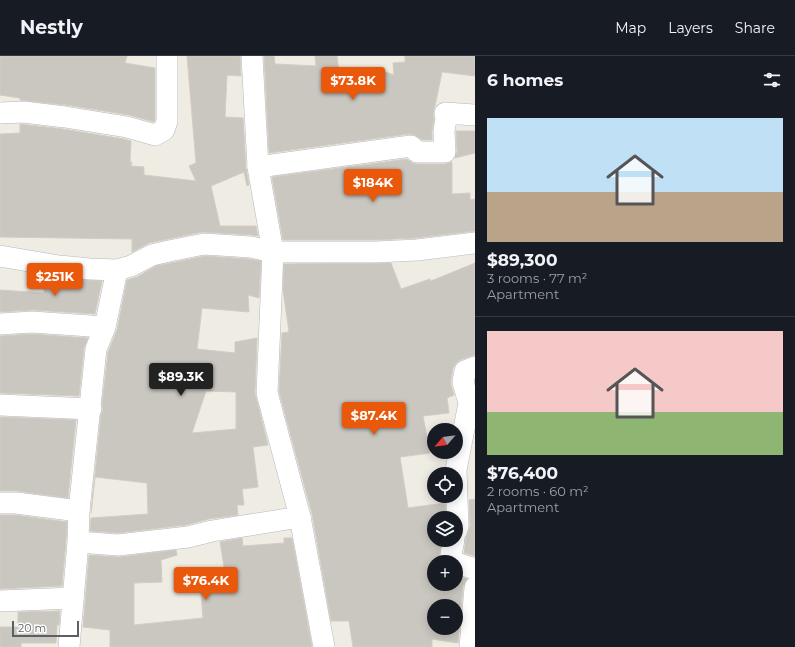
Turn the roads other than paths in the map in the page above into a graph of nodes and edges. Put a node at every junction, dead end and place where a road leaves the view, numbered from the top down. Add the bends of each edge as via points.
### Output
1 (167, 56) edge
2 (252, 56) edge
3 (0, 113) edge
4 (475, 115) edge
5 (258, 167) junction
6 (475, 243) edge
7 (273, 252) junction
8 (0, 256) edge
9 (117, 270) junction
10 (0, 324) edge
11 (105, 327) junction
12 (475, 367) edge
13 (0, 405) edge
14 (90, 409) junction
15 (0, 503) edge
16 (79, 511) junction
17 (457, 511) edge
18 (300, 517) junction
19 (78, 542) junction
20 (463, 564) edge
21 (475, 568) edge
22 (475, 587) edge
23 (73, 598) junction
24 (0, 601) edge
25 (69, 647) edge
26 (324, 647) edge
27 (470, 647) edge

1 - 3 street via 167,122 164,130 155,135 127,126 65,117 24,112
2 - 5 street
4 - 5 street via 445,113 445,152 417,152 411,146
5 - 7 street
6 - 7 street via 376,252
7 - 9 street via 251,247 204,244 163,252
7 - 18 street via 267,393
8 - 9 street via 59,266
9 - 11 street
10 - 11 street via 32,322
11 - 14 street via 96,348
12 - 17 street via 465,371 462,382 468,403 456,470
13 - 14 street
14 - 16 street
15 - 16 street
16 - 19 street
18 - 19 street via 188,537 118,545
18 - 26 street
19 - 23 street
20 - 21 street
22 - 27 street
23 - 24 street
23 - 25 street

